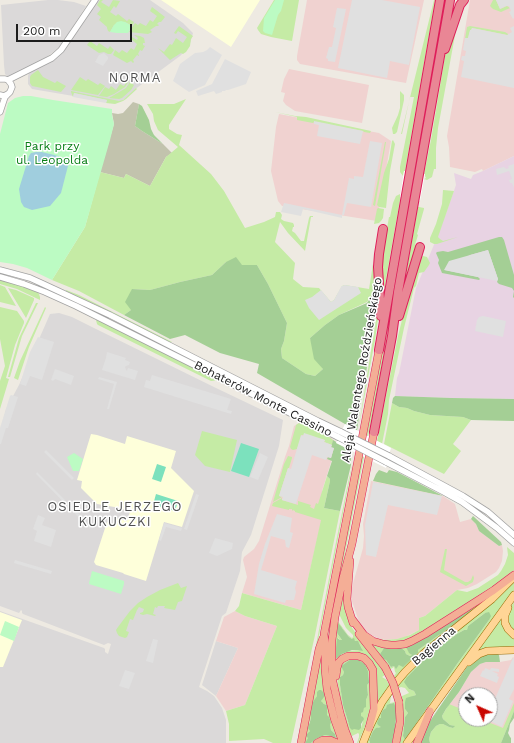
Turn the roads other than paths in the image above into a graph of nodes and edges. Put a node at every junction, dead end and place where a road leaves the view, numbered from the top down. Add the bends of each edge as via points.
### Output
1 (95, 0) edge
2 (440, 0) edge
3 (450, 0) edge
4 (464, 0) edge
5 (437, 69) junction
6 (0, 79) edge
7 (10, 82) junction
8 (7, 95) junction
9 (0, 97) edge
10 (0, 112) edge
11 (383, 229) dead end
12 (420, 247) dead end
13 (0, 270) edge
14 (0, 277) edge
15 (382, 331) junction
16 (392, 336) junction
17 (379, 350) joint
18 (374, 432) joint
19 (496, 518) junction
20 (514, 527) edge
21 (513, 537) edge
22 (352, 544) junction
23 (514, 576) edge
24 (512, 598) edge
25 (352, 619) junction
26 (324, 634) junction
27 (514, 635) edge
28 (514, 650) edge
29 (459, 671) junction
30 (336, 694) junction
31 (430, 711) junction
32 (369, 728) junction
33 (347, 742) edge
34 (301, 743) edge
35 (317, 743) edge
36 (337, 743) edge
37 (363, 743) edge
38 (396, 743) edge
39 (408, 743) edge
40 (417, 743) edge

1 - 7 street via 61,50
2 - 15 highway, Aleja Walentego Roździeńskiego
3 - 5 highway, Aleja Walentego Roździeńskiego
4 - 5 highway
5 - 16 highway, Aleja Walentego Roździeńskiego
6 - 7 street via 5,78
7 - 8 street via 12,89
8 - 9 street
8 - 10 street
11 - 15 highway via 378,267
12 - 16 highway
13 - 19 street, Bohaterów Monte Cassino, bridge via 30,278 110,315 389,456 463,496
14 - 21 street, Bohaterów Monte Cassino, bridge via 45,292 76,306 338,437 462,502
15 - 17 highway, Aleja Walentego Roździeńskiego
16 - 18 highway, Aleja Walentego Roździeńskiego
17 - 26 highway, Aleja Walentego Roździeńskiego
18 - 22 highway, Aleja Walentego Roździeńskiego
19 - 20 street via 508,527
19 - 21 street, Bohaterów Monte Cassino
22 - 25 highway via 347,595
22 - 30 highway, Aleja Walentego Roździeńskiego via 344,570 332,640 333,682
23 - 25 highway via 478,601 405,644 391,645 373,641 364,635
23 - 32 main road, Bagienna via 492,599 409,666 389,691
24 - 27 main road via 505,615 505,623
24 - 29 main road
25 - 38 highway, bridge via 354,627 385,667 393,683 399,702 400,722
26 - 33 highway, Aleja Walentego Roździeńskiego via 327,689 334,718
26 - 34 highway
28 - 29 main road via 484,652 475,656
29 - 31 main road
30 - 32 highway via 336,672 339,662 352,655 364,658 373,673 374,709
30 - 33 highway
31 - 39 main road
31 - 40 highway
32 - 37 main road
35 - 36 highway via 323,740

